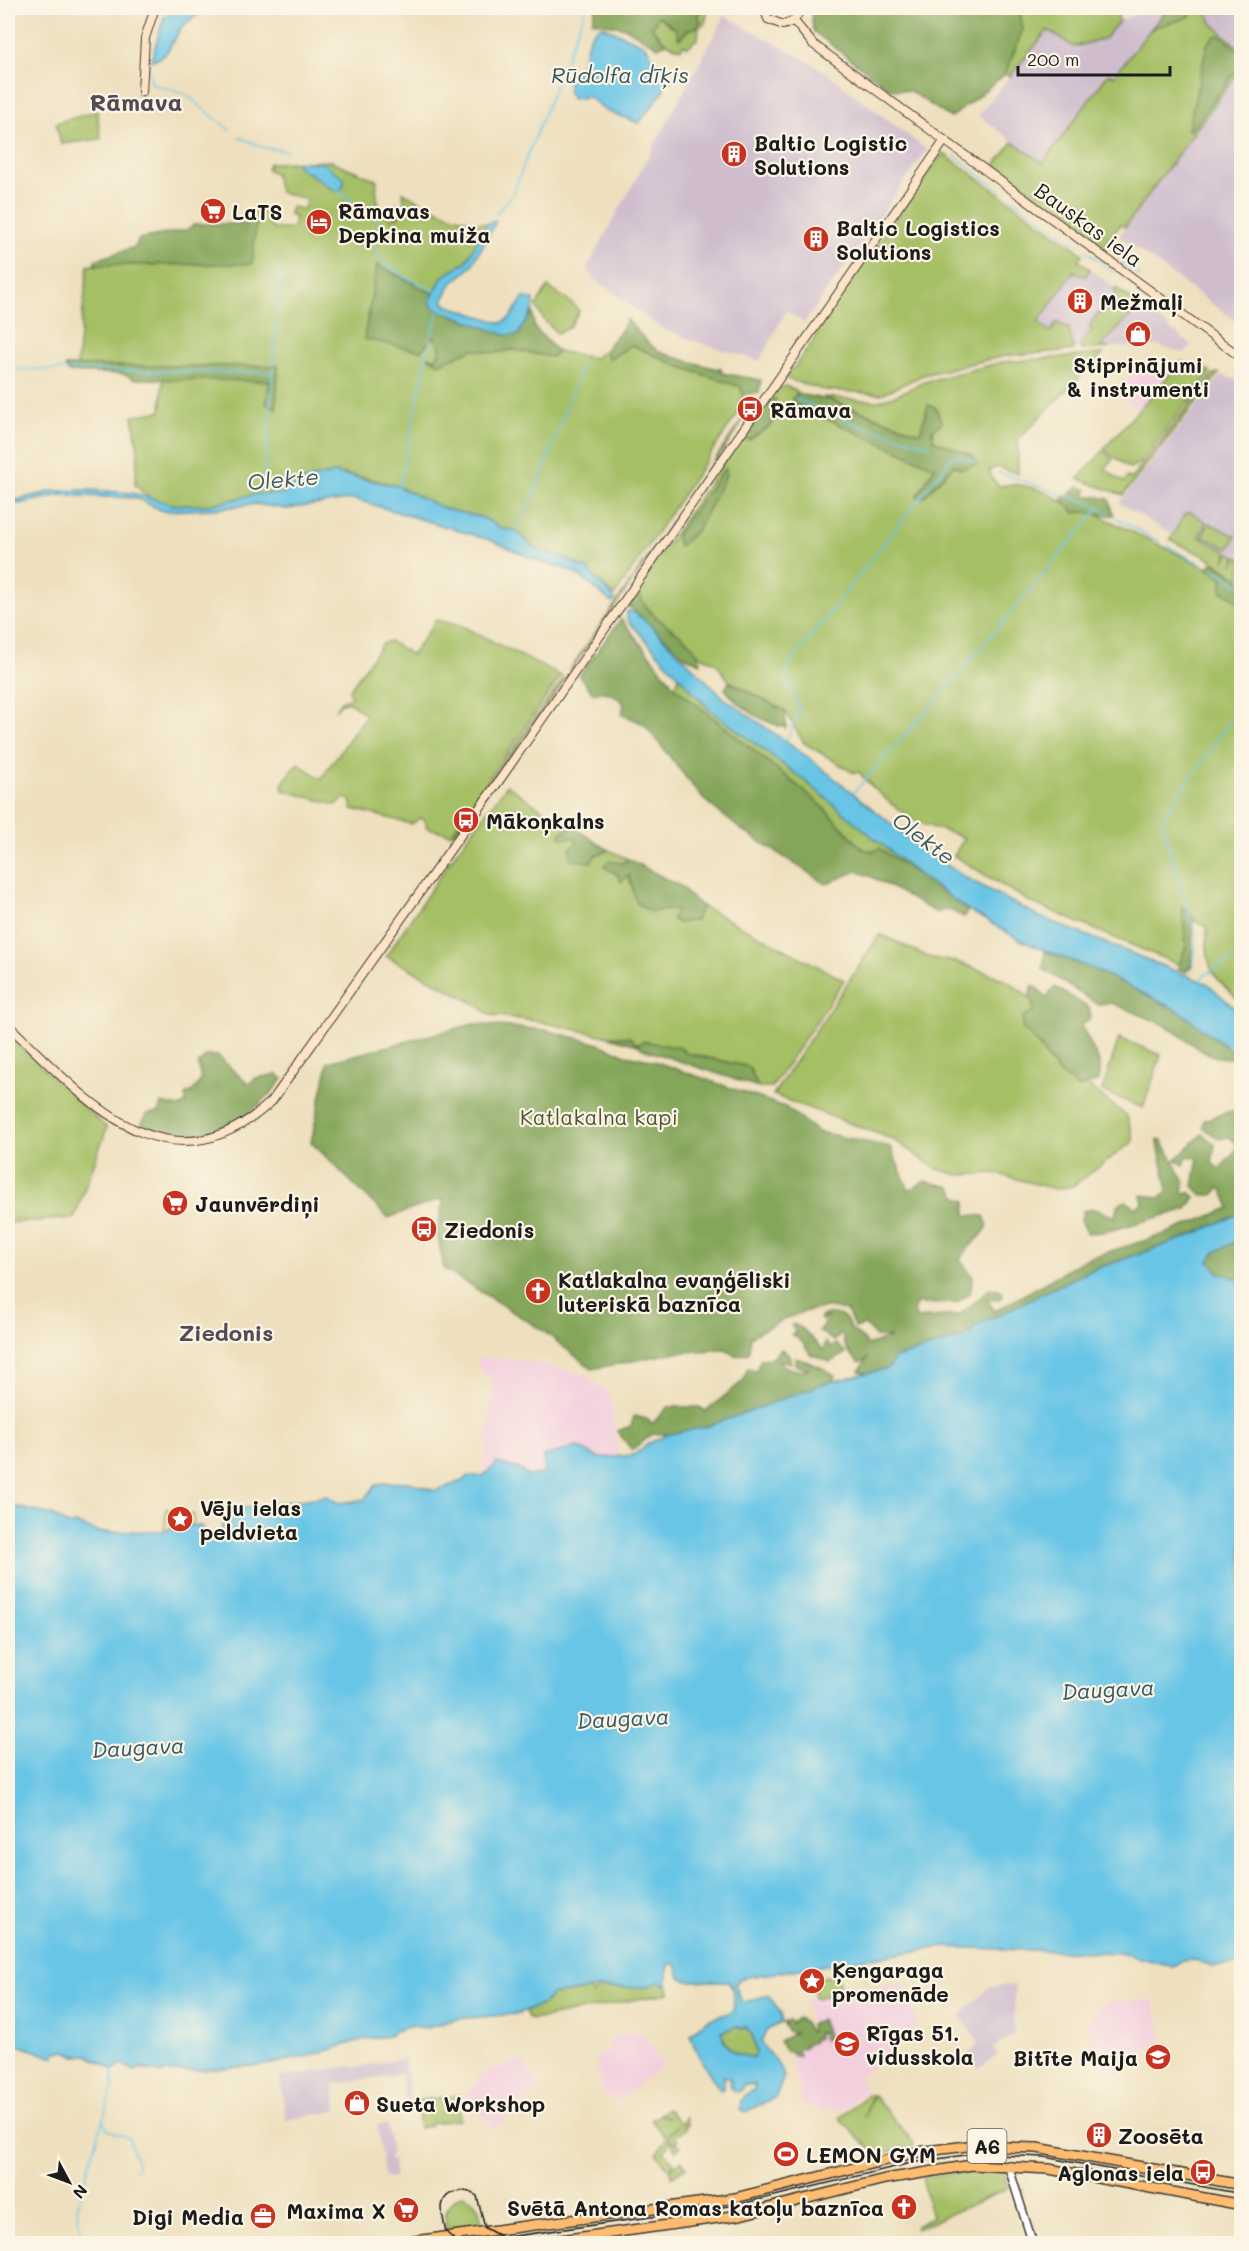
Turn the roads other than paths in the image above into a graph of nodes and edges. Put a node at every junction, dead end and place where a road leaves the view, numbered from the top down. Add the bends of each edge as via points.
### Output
1 (150, 8) edge
2 (155, 8) edge
3 (801, 8) edge
4 (762, 9) edge
5 (794, 21) junction
6 (149, 22) junction
7 (142, 92) dead end
8 (945, 140) junction
9 (1242, 358) edge
10 (8, 1025) edge
11 (1008, 2165) junction
12 (1242, 2185) edge
13 (759, 2193) junction
14 (1242, 2205) edge
15 (763, 2211) junction
16 (392, 2244) edge
17 (532, 2244) edge
18 (1032, 2244) edge

1 - 6 main road
2 - 6 main road
3 - 5 main road
4 - 5 main road via 768,19 778,24
5 - 8 main road, Bauskas iela via 813,44
6 - 7 main road
8 - 9 main road, Bauskas iela
8 - 10 main road via 272,1101 242,1126 223,1135 190,1139 152,1136 102,1112
11 - 14 highway, A6
11 - 15 highway, A6 via 935,2169
11 - 18 street
12 - 13 highway, A6 via 1046,2150 992,2146 918,2152
13 - 15 highway
13 - 16 highway, A6
15 - 17 highway, A6

